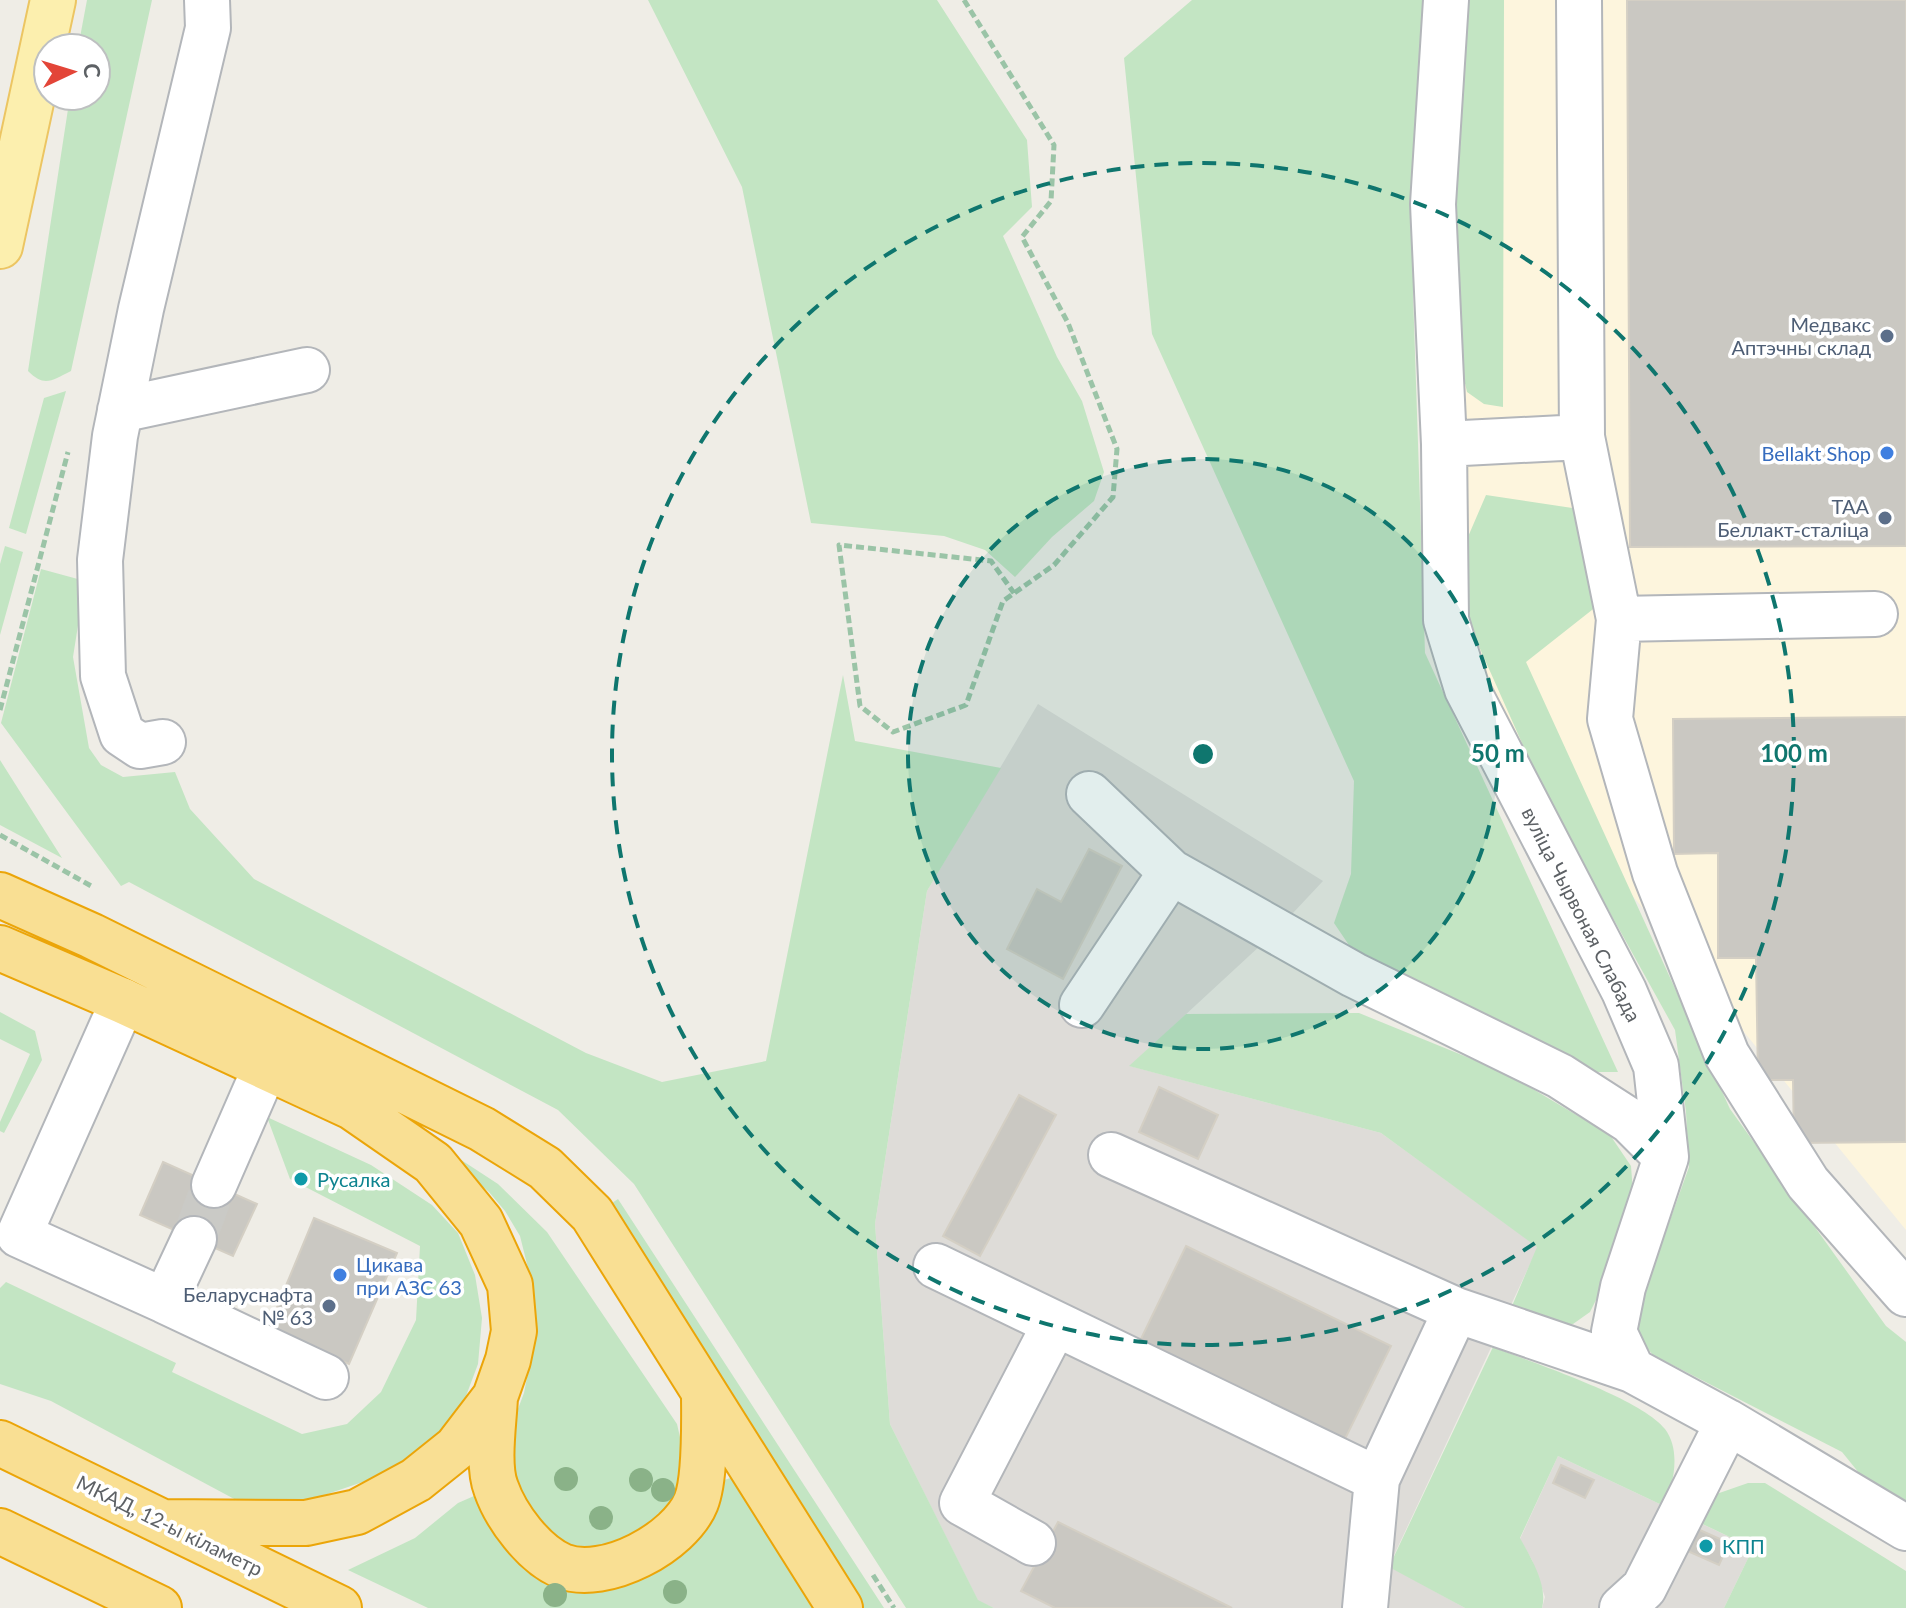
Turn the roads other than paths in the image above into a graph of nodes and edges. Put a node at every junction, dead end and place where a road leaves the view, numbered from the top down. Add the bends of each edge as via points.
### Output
1 (53, 0) edge
2 (207, 0) edge
3 (1446, 0) edge
4 (1579, 0) edge
5 (0, 246) edge
6 (307, 370) dead end
7 (120, 410) junction
8 (1582, 437) junction
9 (1444, 444) junction
10 (1875, 614) dead end
11 (1619, 619) junction
12 (163, 742) dead end
13 (1089, 794) dead end
14 (1171, 872) junction
15 (0, 895) edge
16 (0, 948) edge
17 (123, 1001) junction
18 (1082, 1005) dead end
19 (266, 1066) junction
20 (1111, 1155) dead end
21 (1666, 1157) junction
22 (214, 1185) tunnel mouth
23 (194, 1239) tunnel mouth
24 (936, 1266) dead end
25 (1906, 1294) edge
26 (165, 1301) junction
27 (1456, 1310) junction
28 (1055, 1324) junction
29 (1632, 1370) junction
30 (326, 1377) dead end
31 (704, 1392) junction
32 (495, 1397) junction
33 (1728, 1422) junction
34 (0, 1443) edge
35 (1377, 1479) junction
36 (163, 1522) junction
37 (1906, 1528) edge
38 (0, 1531) edge
39 (1033, 1543) dead end
40 (46, 1553) junction
41 (1634, 1601) edge
42 (108, 1608) edge
43 (159, 1608) edge
44 (339, 1608) edge
45 (840, 1608) edge
46 (1365, 1608) edge

1 - 5 main road
2 - 7 street via 208,28
3 - 9 street, вуліца Чырвоная Слабада via 1433,204
4 - 8 street
6 - 7 street
7 - 12 street via 100,560 103,676 122,734 140,746
8 - 9 street
8 - 11 street
9 - 21 street, вуліца Чырвоная Слабада via 1446,620 1454,648 1467,689 1624,991 1656,1066
10 - 11 street
11 - 25 street via 1610,719 1655,873 1727,1055 1808,1183
13 - 14 street
14 - 18 street
14 - 21 street via 1354,975 1560,1076 1630,1121
15 - 31 highway via 413,1093 545,1168 592,1214
16 - 17 highway
17 - 19 highway
17 - 26 street via 19,1235
19 - 22 street
19 - 32 highway via 352,1107 433,1163 481,1222 510,1285 514,1331
20 - 27 street
21 - 29 street, вуліца Чырвоная Слабада via 1623,1287 1614,1332
23 - 26 street
24 - 28 street
26 - 30 street
27 - 29 street
27 - 35 street
28 - 35 street
28 - 39 street via 962,1503
29 - 33 street
31 - 32 highway via 697,1501 675,1535 646,1552 599,1568 566,1567 549,1559 508,1511 495,1487
31 - 45 highway
32 - 36 highway via 456,1448 416,1480 357,1512 306,1523
33 - 37 street
33 - 41 street
34 - 36 highway, МКАД, 12-ы кіламетр
35 - 46 street
36 - 44 highway, МКАД, 12-ы кіламетр
38 - 40 highway
40 - 42 highway
40 - 43 highway

